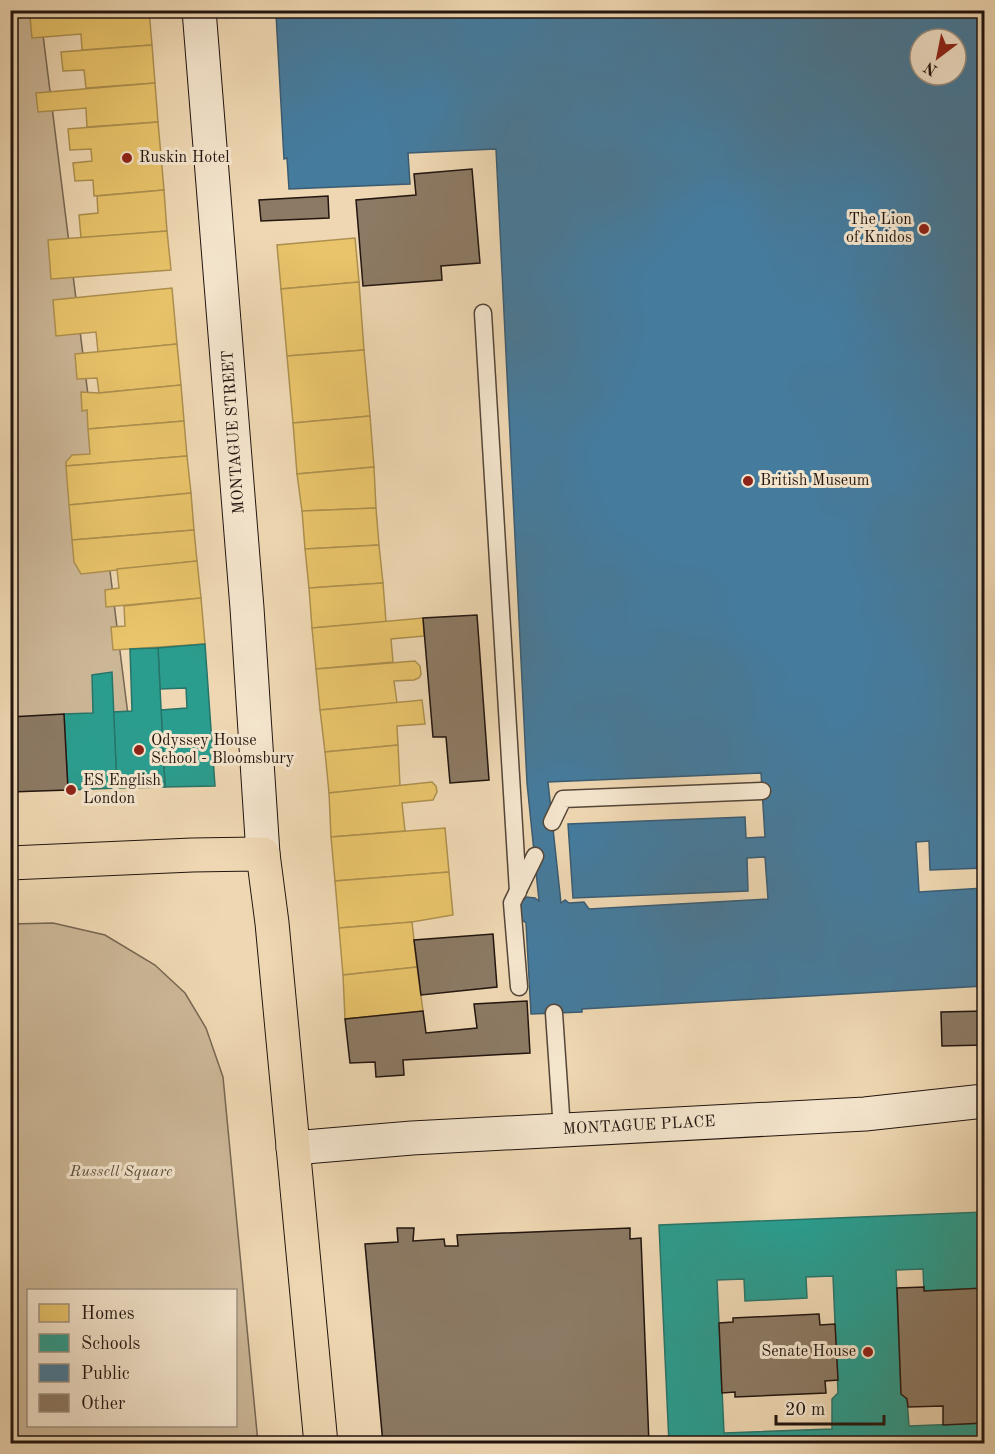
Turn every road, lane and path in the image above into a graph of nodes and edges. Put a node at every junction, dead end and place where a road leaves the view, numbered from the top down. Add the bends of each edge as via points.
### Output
1 (199, 10) edge
2 (483, 313) dead end
3 (762, 791) dead end
4 (552, 822) dead end
5 (263, 854) junction
6 (535, 856) dead end
7 (10, 863) edge
8 (518, 892) junction
9 (519, 987) dead end
10 (554, 1013) dead end
11 (984, 1101) edge
12 (562, 1130) junction
13 (293, 1148) junction
14 (321, 1443) edge

1 - 5 street, MONTAGUE STREET
2 - 8 lane
3 - 4 lane via 563,799
5 - 7 main road
5 - 13 main road
6 - 8 lane
8 - 9 lane via 512,903
10 - 12 lane
11 - 12 street, MONTAGUE PLACE via 865,1114
12 - 13 street, MONTAGUE PLACE
13 - 14 main road

